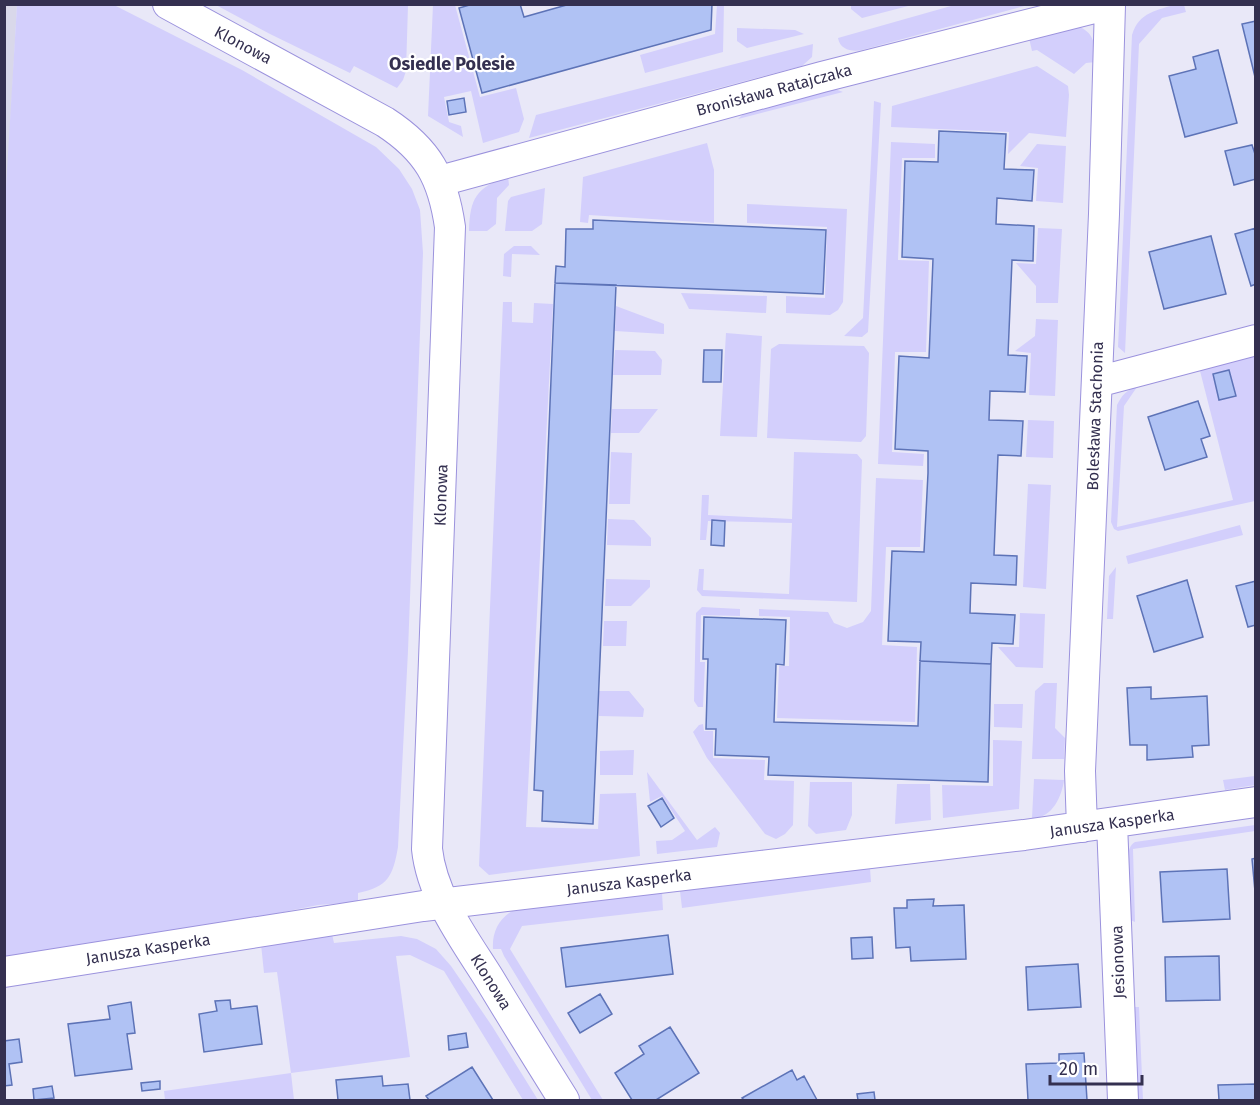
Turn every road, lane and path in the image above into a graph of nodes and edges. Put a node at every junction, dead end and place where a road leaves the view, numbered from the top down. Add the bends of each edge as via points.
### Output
1 (168, 4) edge
2 (1110, 4) edge
3 (440, 181) junction
4 (1256, 340) edge
5 (1097, 382) junction
6 (1256, 802) edge
7 (1112, 823) junction
8 (1082, 827) junction
9 (445, 904) junction
10 (4, 972) edge
11 (564, 1101) edge
12 (1123, 1101) edge

1 - 3 street, Klonowa via 400,132
2 - 3 street, Bronisława Ratajczaka
2 - 5 street, Bolesława Stachonia
3 - 9 street, Klonowa via 450,227 427,849 428,864
4 - 5 street
5 - 8 street, Bolesława Stachonia via 1080,771
6 - 7 street, Janusza Kasperka
7 - 8 street, Janusza Kasperka
7 - 12 street, Jesionowa
8 - 9 street, Janusza Kasperka
9 - 10 street, Janusza Kasperka
9 - 11 street, Klonowa

